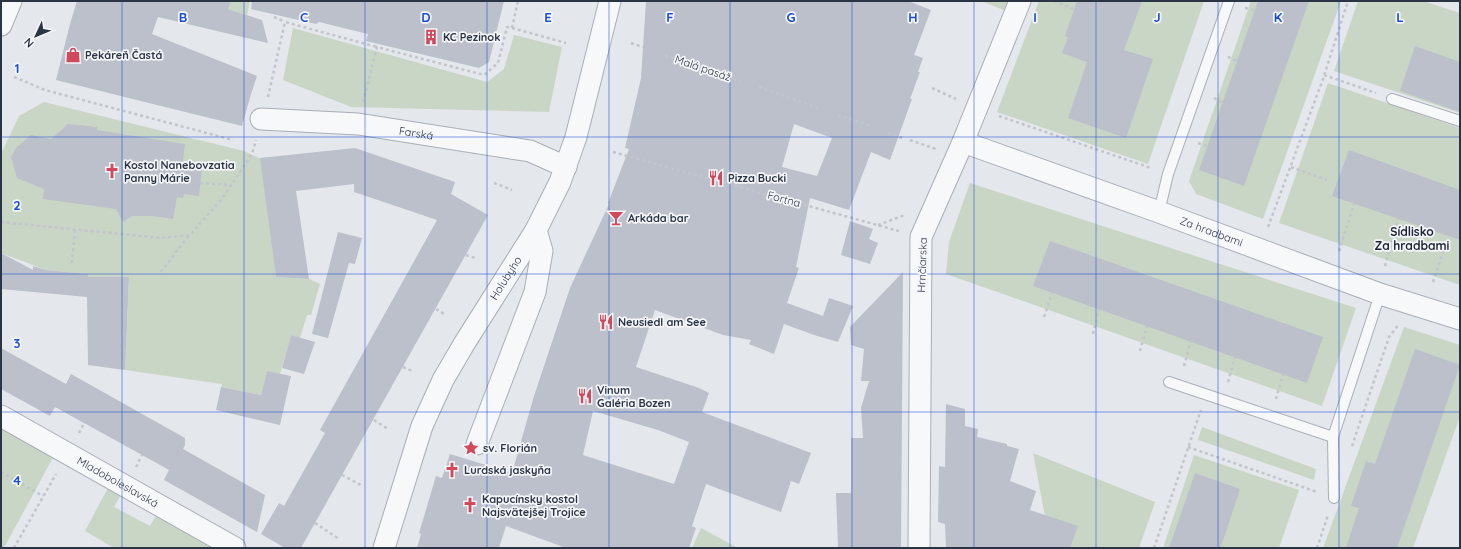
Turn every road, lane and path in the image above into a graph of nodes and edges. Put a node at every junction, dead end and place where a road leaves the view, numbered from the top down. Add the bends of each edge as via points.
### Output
1 (11, 1) edge
2 (518, 1) edge
3 (610, 1) edge
4 (1020, 1) edge
5 (1054, 1) edge
6 (1229, 1) edge
7 (1348, 1) edge
8 (1243, 7) dead end
9 (1074, 9) dead end
10 (1254, 10) dead end
11 (274, 16) dead end
12 (285, 22) junction
13 (1, 25) edge
14 (512, 28) junction
15 (566, 43) dead end
16 (631, 43) dead end
17 (643, 47) dead end
18 (377, 48) junction
19 (666, 55) dead end
20 (1226, 56) dead end
21 (1237, 61) dead end
22 (1324, 75) junction
23 (14, 77) dead end
24 (740, 81) dead end
25 (759, 87) dead end
26 (932, 88) dead end
27 (1212, 97) dead end
28 (1392, 99) joint
29 (959, 100) dead end
30 (1222, 102) dead end
31 (818, 108) dead end
32 (838, 115) dead end
33 (995, 115) dead end
34 (261, 119) joint
35 (1460, 121) edge
36 (358, 124) junction
37 (870, 126) dead end
38 (888, 133) dead end
39 (905, 139) dead end
40 (233, 140) dead end
41 (963, 142) junction
42 (1196, 143) dead end
43 (1207, 146) dead end
44 (254, 148) dead end
45 (613, 152) dead end
46 (566, 167) junction
47 (1291, 167) junction
48 (1168, 174) junction
49 (1327, 180) dead end
50 (200, 183) dead end
51 (494, 183) dead end
52 (232, 185) junction
53 (512, 190) dead end
54 (1354, 204) dead end
55 (1159, 212) junction
56 (1398, 219) dead end
57 (1, 222) edge
58 (1268, 227) dead end
59 (74, 230) junction
60 (536, 230) junction
61 (903, 232) dead end
62 (190, 235) junction
63 (1448, 236) dead end
64 (1339, 251) dead end
65 (466, 255) dead end
66 (475, 258) dead end
67 (72, 263) dead end
68 (1385, 266) dead end
69 (161, 272) dead end
70 (1433, 282) dead end
71 (1052, 293) dead end
72 (1380, 294) junction
73 (436, 309) dead end
74 (1099, 309) dead end
75 (444, 314) dead end
76 (1044, 317) dead end
77 (1460, 319) edge
78 (1402, 321) dead end
79 (1147, 326) dead end
80 (1093, 334) dead end
81 (1191, 342) dead end
82 (1140, 351) dead end
83 (1235, 357) dead end
84 (1184, 366) dead end
85 (403, 367) dead end
86 (414, 372) dead end
87 (1284, 374) dead end
88 (1169, 382) dead end
89 (1228, 382) dead end
90 (1207, 395) junction
91 (1276, 399) dead end
92 (1, 416) edge
93 (374, 420) dead end
94 (388, 429) dead end
95 (1333, 437) junction
96 (477, 444) dead end
97 (1352, 446) dead end
98 (1188, 448) junction
99 (67, 454) junction
100 (1, 472) edge
101 (342, 475) dead end
102 (361, 485) dead end
103 (43, 496) junction
104 (1334, 498) junction
105 (315, 524) dead end
106 (339, 539) dead end
107 (14, 548) edge
108 (235, 548) edge
109 (384, 548) edge
110 (919, 548) edge
111 (1154, 548) edge
112 (1317, 548) edge

1 - 13 street
2 - 14 path
3 - 46 street, Holubyho
4 - 41 street, Hrnčiarska
5 - 9 path
6 - 48 lane
7 - 22 path
8 - 10 path
11 - 12 path
12 - 18 path
12 - 34 path
14 - 15 path
14 - 18 path via 507,27 498,64 484,75
16 - 17 path
18 - 36 path
19 - 24 path, Malá pasáž
20 - 21 path
22 - 28 path
22 - 47 path
23 - 40 path via 45,90
25 - 31 path
26 - 29 path
27 - 30 path
28 - 35 lane
32 - 37 path
33 - 48 path
34 - 36 street, Farská
36 - 46 street, Farská via 530,151
38 - 39 path
41 - 55 street, Za hradbami
41 - 110 street, Hrnčiarska via 921,237
42 - 43 path
44 - 52 path
45 - 61 path, Fortna
46 - 60 street, Holubyho
47 - 49 path
47 - 58 path
48 - 55 lane
50 - 52 path
51 - 53 path
52 - 62 path
54 - 64 path
55 - 72 street, Za hradbami
56 - 68 path
57 - 59 path
59 - 62 path via 161,238
59 - 67 path
60 - 96 street via 542,251 534,292
60 - 109 street, Holubyho via 443,380 422,426
62 - 69 path
63 - 70 path
65 - 66 path
71 - 76 path
72 - 77 street, Za hradbami
72 - 95 lane
73 - 75 path
74 - 80 path
78 - 97 path via 1389,337
79 - 82 path
81 - 84 path
83 - 89 path
85 - 86 path
87 - 91 path
88 - 90 lane
90 - 95 lane
90 - 98 path
92 - 99 street, Mladoboleslavská
93 - 94 path
95 - 104 lane
98 - 104 path
98 - 111 path
99 - 103 path
99 - 108 street, Mladoboleslavská
100 - 103 path
101 - 102 path
103 - 107 path
104 - 112 path
105 - 106 path

